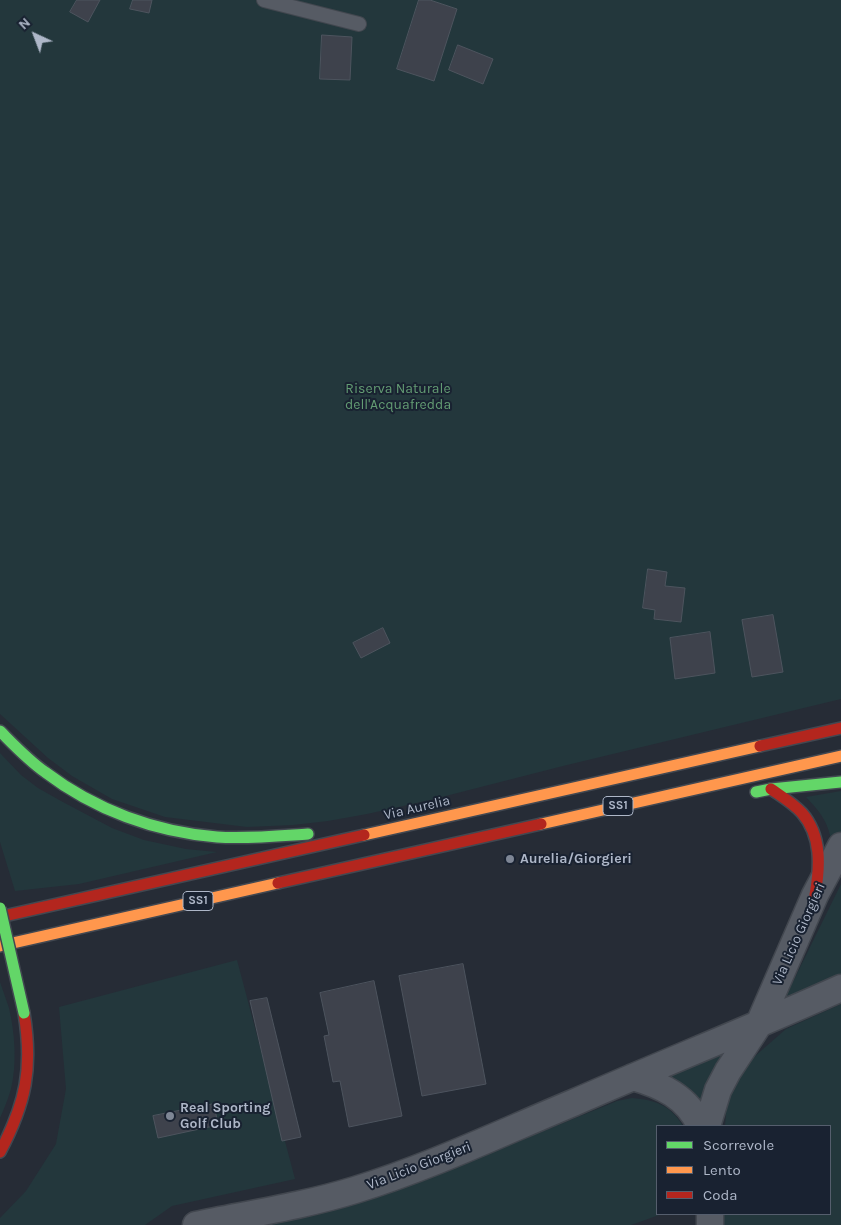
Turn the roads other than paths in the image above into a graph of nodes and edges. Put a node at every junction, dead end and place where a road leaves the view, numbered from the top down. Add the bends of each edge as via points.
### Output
1 (264, 0) edge
2 (359, 24) dead end
3 (818, 722) dead end
4 (841, 728) edge
5 (0, 731) edge
6 (768, 743) junction
7 (841, 756) edge
8 (841, 782) edge
9 (771, 789) junction
10 (742, 795) dead end
11 (507, 802) junction
12 (355, 826) dead end
13 (318, 832) dead end
14 (500, 844) dead end
15 (841, 846) edge
16 (395, 856) junction
17 (122, 890) junction
18 (51, 894) dead end
19 (815, 895) junction
20 (0, 908) edge
21 (0, 918) edge
22 (0, 946) edge
23 (841, 988) edge
24 (760, 1024) junction
25 (633, 1077) junction
26 (699, 1125) edge
27 (707, 1125) edge
28 (0, 1152) edge
29 (196, 1225) edge

1 - 2 lane
3 - 6 highway
4 - 6 highway, Via Aurelia / SS1
5 - 13 highway via 31,762 66,788 137,821 216,837 271,837
6 - 11 highway, Via Aurelia / SS1
7 - 16 highway, SS1
8 - 9 highway
9 - 10 highway
9 - 19 highway via 801,813 814,832 819,860
11 - 12 highway
11 - 17 highway, Via Aurelia / SS1
14 - 16 highway
15 - 19 street, Via Licio Giorgieri
16 - 22 highway, SS1
17 - 18 highway
17 - 21 highway, Via Aurelia / SS1
19 - 24 street, Via Licio Giorgieri
20 - 28 highway, bridge via 28,1028 26,1083 18,1117
23 - 24 street, Via Licio Giorgieri
24 - 25 street, Via Licio Giorgieri
24 - 27 street, Via Licio Giorgieri via 718,1090
25 - 26 street via 657,1084 674,1094 692,1112
25 - 29 street, Via Licio Giorgieri via 481,1142 366,1186 307,1203

